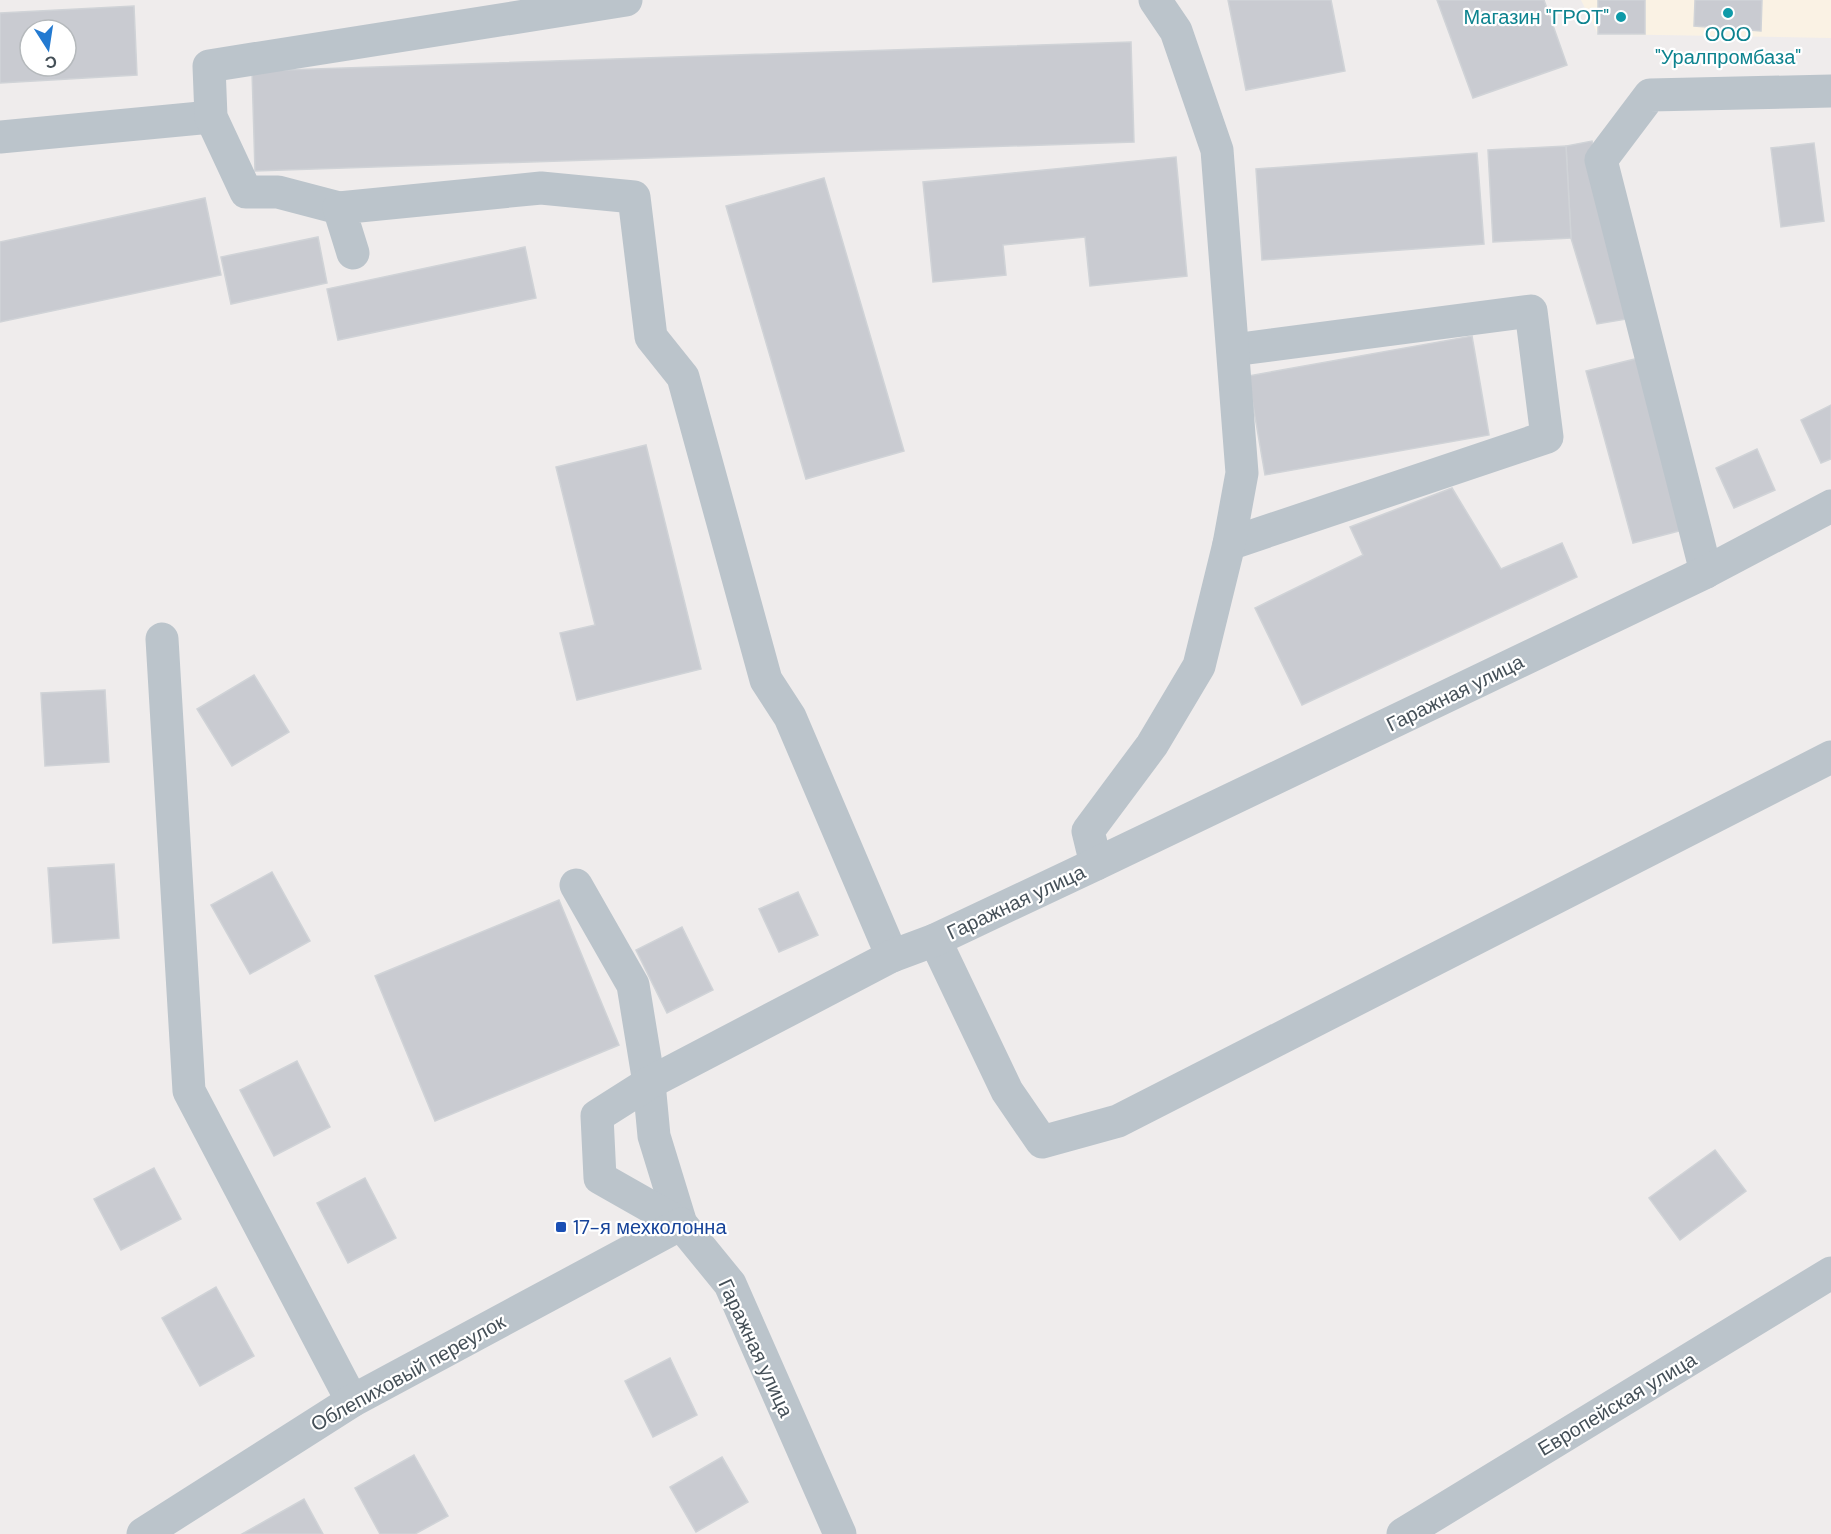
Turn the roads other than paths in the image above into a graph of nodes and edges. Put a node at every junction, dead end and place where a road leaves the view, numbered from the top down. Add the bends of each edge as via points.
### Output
1 (626, 0) edge
2 (1155, 0) edge
3 (1831, 91) edge
4 (211, 117) junction
5 (0, 136) edge
6 (339, 208) junction
7 (353, 253) dead end
8 (1233, 350) junction
9 (1831, 506) edge
10 (1229, 544) junction
11 (1706, 572) junction
12 (162, 639) dead end
13 (1831, 758) edge
14 (1096, 864) junction
15 (576, 885) dead end
16 (935, 940) junction
17 (892, 956) junction
18 (649, 1083) junction
19 (681, 1224) junction
20 (1831, 1273) edge
21 (352, 1401) junction
22 (143, 1534) edge
23 (840, 1534) edge
24 (1403, 1534) edge

1 - 4 street via 209,66
2 - 8 street via 1176,31 1217,150
3 - 11 street via 1650,95 1601,160
4 - 5 street
4 - 6 street via 246,192 278,192
6 - 7 street
6 - 17 street via 541,188 634,197 651,337 683,377 766,680 790,717
8 - 10 street via 1242,473
8 - 10 street via 1531,311 1547,437
9 - 11 street, Гаражная улица
10 - 14 street via 1199,666 1152,745 1088,831
11 - 14 street, Гаражная улица
12 - 21 street via 189,1091
13 - 16 street via 1118,1121 1042,1142 1007,1091
14 - 16 street, Гаражная улица
15 - 18 street via 633,985
16 - 17 street, Гаражная улица
17 - 18 street, Гаражная улица
18 - 19 street, Гаражная улица via 654,1136
18 - 19 street via 597,1116 600,1178
19 - 21 street, Облепиховый переулок
19 - 23 street, Гаражная улица via 730,1284
20 - 24 street, Европейская улица
21 - 22 street, Облепиховый переулок

